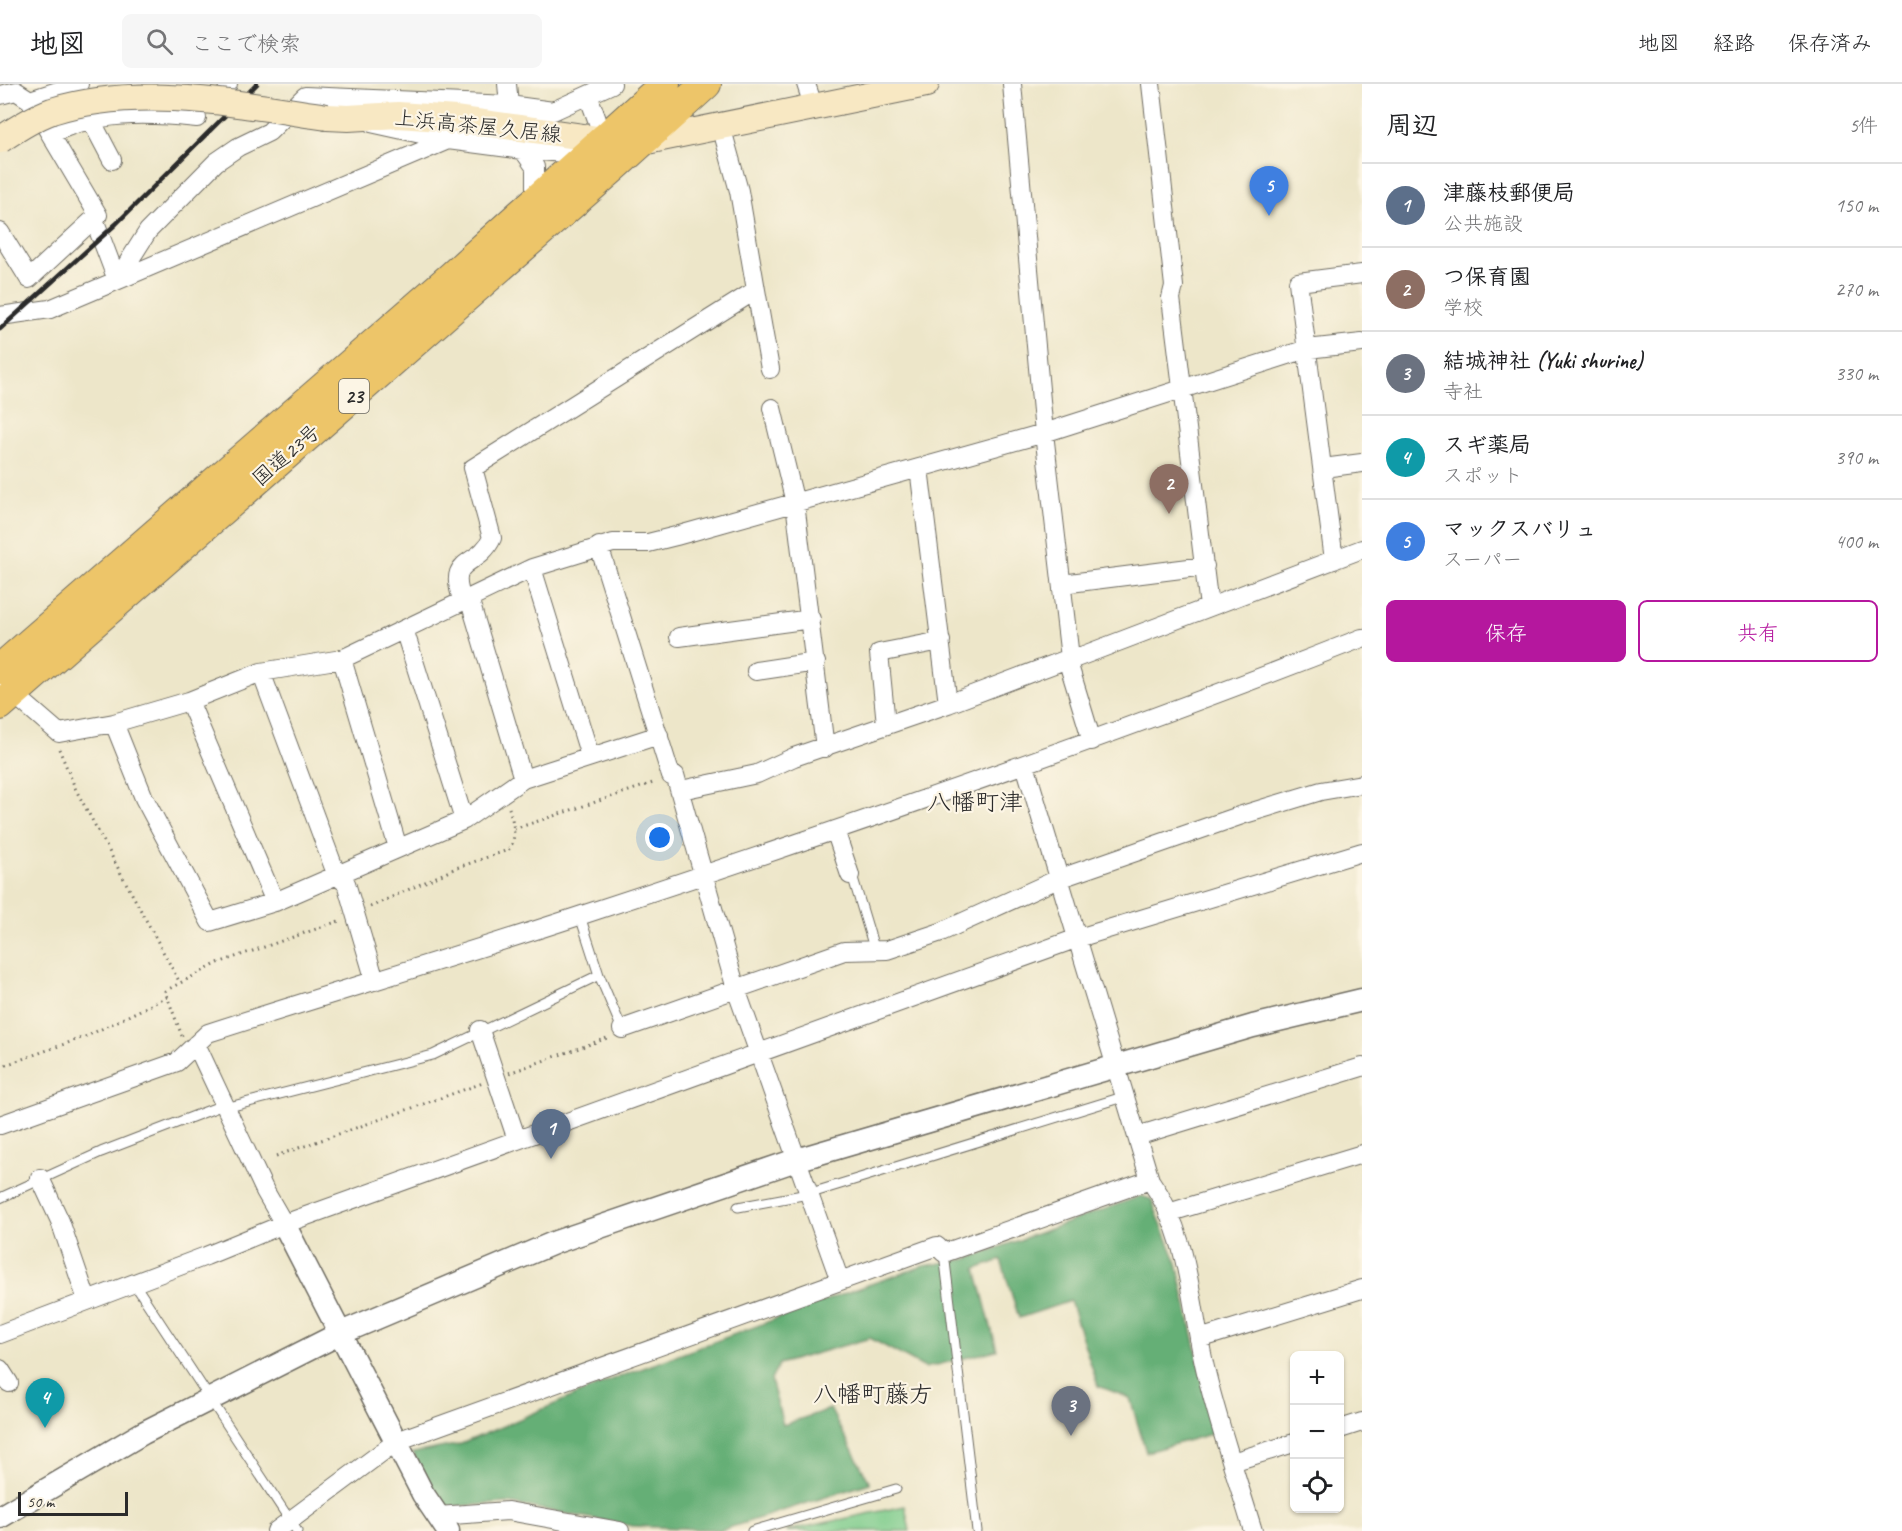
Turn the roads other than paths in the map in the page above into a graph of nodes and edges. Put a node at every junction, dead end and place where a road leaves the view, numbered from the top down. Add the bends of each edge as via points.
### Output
1 (79, 84) edge
2 (507, 84) edge
3 (612, 84) edge
4 (665, 84) edge
5 (706, 84) edge
6 (926, 84) edge
7 (1012, 84) edge
8 (1151, 84) edge
9 (0, 95) edge
10 (588, 95) junction
11 (810, 96) edge
12 (30, 100) junction
13 (509, 105) junction
14 (197, 118) dead end
15 (338, 118) junction
16 (91, 120) junction
17 (721, 126) junction
18 (51, 134) junction
19 (0, 140) edge
20 (448, 140) junction
21 (605, 140) junction
22 (642, 142) junction
23 (523, 150) junction
24 (112, 160) dead end
25 (614, 168) junction
26 (534, 202) junction
27 (94, 219) junction
28 (0, 232) edge
29 (1362, 274) edge
30 (117, 280) junction
31 (756, 290) junction
32 (0, 316) edge
33 (1362, 343) edge
34 (1307, 349) junction
35 (770, 369) dead end
36 (1183, 388) junction
37 (772, 408) dead end
38 (1044, 433) junction
39 (1362, 463) edge
40 (919, 468) junction
41 (1323, 468) junction
42 (795, 503) junction
43 (599, 546) junction
44 (1362, 549) edge
45 (1334, 560) junction
46 (1205, 566) junction
47 (532, 568) junction
48 (1062, 584) junction
49 (466, 600) junction
50 (1209, 607) junction
51 (811, 619) junction
52 (404, 629) junction
53 (679, 637) dead end
54 (1362, 638) edge
55 (941, 640) junction
56 (342, 659) junction
57 (1068, 659) junction
58 (816, 662) junction
59 (756, 671) dead end
60 (261, 672) junction
61 (3, 687) edge
62 (189, 701) junction
63 (948, 704) junction
64 (114, 723) junction
65 (886, 724) junction
66 (659, 735) junction
67 (1092, 741) junction
68 (825, 748) junction
69 (590, 756) junction
70 (1025, 765) junction
71 (523, 779) junction
72 (676, 781) junction
73 (1362, 784) edge
74 (464, 820) junction
75 (835, 830) junction
76 (399, 848) junction
77 (1362, 852) edge
78 (705, 874) junction
79 (849, 875) joint
80 (337, 876) junction
81 (1058, 879) junction
82 (275, 902) junction
83 (580, 916) junction
84 (1076, 939) junction
85 (875, 951) junction
86 (599, 975) junction
87 (375, 981) junction
88 (736, 989) junction
89 (1362, 1000) edge
90 (622, 1029) joint
91 (480, 1030) junction
92 (192, 1047) junction
93 (759, 1053) junction
94 (1115, 1066) junction
95 (1362, 1067) edge
96 (1126, 1096) junction
97 (224, 1107) junction
98 (0, 1125) edge
99 (1137, 1136) junction
100 (517, 1140) junction
101 (1362, 1154) edge
102 (796, 1160) junction
103 (40, 1178) junction
104 (1150, 1180) junction
105 (808, 1194) junction
106 (0, 1198) edge
107 (738, 1207) dead end
108 (1168, 1213) junction
109 (284, 1224) junction
110 (944, 1253) junction
111 (840, 1281) junction
112 (134, 1283) junction
113 (1362, 1289) edge
114 (87, 1300) junction
115 (341, 1333) junction
116 (0, 1334) edge
117 (1198, 1339) junction
118 (209, 1398) junction
119 (1362, 1422) edge
120 (1344, 1428) edge
121 (397, 1441) junction
122 (1290, 1444) edge
123 (1232, 1462) junction
124 (896, 1489) dead end
125 (0, 1517) edge
126 (443, 1524) edge
127 (288, 1528) edge
128 (611, 1530) edge
129 (752, 1531) edge
130 (977, 1531) edge
131 (1253, 1531) edge

1 - 12 street
2 - 13 street
3 - 10 street
4 - 21 highway, 国道23号 / 23
5 - 22 highway, 国道23号 / 23
6 - 11 main road, 上浜高茶屋久居線
7 - 38 street
8 - 36 street
9 - 12 street via 16,91
10 - 13 street via 553,111
10 - 21 street
11 - 17 main road, 上浜高茶屋久居線
12 - 18 street
13 - 30 street via 305,96 269,132 216,162 148,231
14 - 16 street via 121,115
15 - 19 main road, 上浜高茶屋久居線, bridge via 216,100 129,95 51,111
15 - 20 street
15 - 21 main road, 上浜高茶屋久居線 via 398,115 456,119
16 - 18 street
16 - 24 street
17 - 22 main road, 上浜高茶屋久居線
17 - 31 street via 739,191
18 - 27 street via 98,215
20 - 23 street
20 - 30 street
21 - 22 main road, 上浜高茶屋久居線
21 - 23 street via 566,153
21 - 25 street
21 - 26 highway, 国道23号 / 23
22 - 25 highway, 国道23号 / 23
23 - 26 street via 535,167
25 - 61 highway, 国道23号 / 23
26 - 61 highway, 国道23号 / 23
27 - 28 street via 29,279
27 - 30 street
29 - 34 street via 1298,282
30 - 32 street via 50,309
31 - 35 street
31 - 49 street via 473,468 492,538 457,575 456,585
33 - 34 street
34 - 36 street
34 - 41 street
36 - 38 street
36 - 46 street
37 - 42 street
38 - 40 street
38 - 48 street
39 - 41 street
40 - 42 street
40 - 55 street
41 - 45 street
42 - 43 street via 648,543
42 - 51 street
43 - 47 street
43 - 66 street
44 - 45 street
45 - 50 street
46 - 48 street
46 - 50 street
47 - 49 street
47 - 69 street
48 - 57 street
49 - 52 street
49 - 71 street
50 - 57 street
51 - 53 street
51 - 58 street
52 - 56 street
52 - 74 street
54 - 67 street
55 - 63 street
55 - 65 street via 879,653
56 - 60 street
56 - 76 street
57 - 63 street
57 - 67 street
58 - 59 street
58 - 68 street
60 - 62 street
60 - 80 street
61 - 64 street via 59,733
62 - 64 street
62 - 82 street
63 - 65 street
64 - 82 street via 144,798 210,922
65 - 68 street
66 - 69 street
66 - 72 street
67 - 70 street
68 - 72 street via 757,774
69 - 71 street
70 - 75 street
70 - 81 street
71 - 74 street
72 - 78 street
73 - 81 street via 1321,791 1242,814
74 - 76 street
75 - 78 street
75 - 79 street
76 - 80 street
77 - 84 street
78 - 83 street
78 - 88 street
79 - 85 lane
80 - 82 street
80 - 87 street via 346,883
81 - 84 street
81 - 85 street via 942,932
83 - 86 lane
83 - 87 street
84 - 93 street
84 - 94 street
85 - 88 street via 844,951
86 - 90 lane
86 - 91 lane
87 - 92 street via 208,1033
88 - 90 street
88 - 93 street
89 - 94 street via 1253,1026
91 - 97 lane via 433,1055
91 - 100 street
92 - 97 street
92 - 98 street via 177,1062
93 - 100 street
93 - 102 street
94 - 96 street
94 - 102 street
95 - 99 street
96 - 99 street
96 - 105 lane
97 - 103 lane
97 - 109 street
99 - 104 street
100 - 109 street
101 - 108 street
102 - 105 street
102 - 115 street via 556,1242
103 - 106 lane
103 - 114 street via 60,1221
104 - 108 street
104 - 110 street
105 - 107 lane
105 - 111 street
108 - 117 street via 1186,1258
109 - 112 street
109 - 115 street
110 - 111 street via 937,1246
110 - 130 lane
111 - 121 street
112 - 114 street
112 - 118 lane
113 - 117 street
114 - 116 street
115 - 118 street
115 - 121 street
117 - 123 street
118 - 125 street
118 - 127 lane
119 - 120 street
121 - 126 street
121 - 127 street
122 - 123 street
123 - 131 street
124 - 129 lane
126 - 128 street via 508,1510

